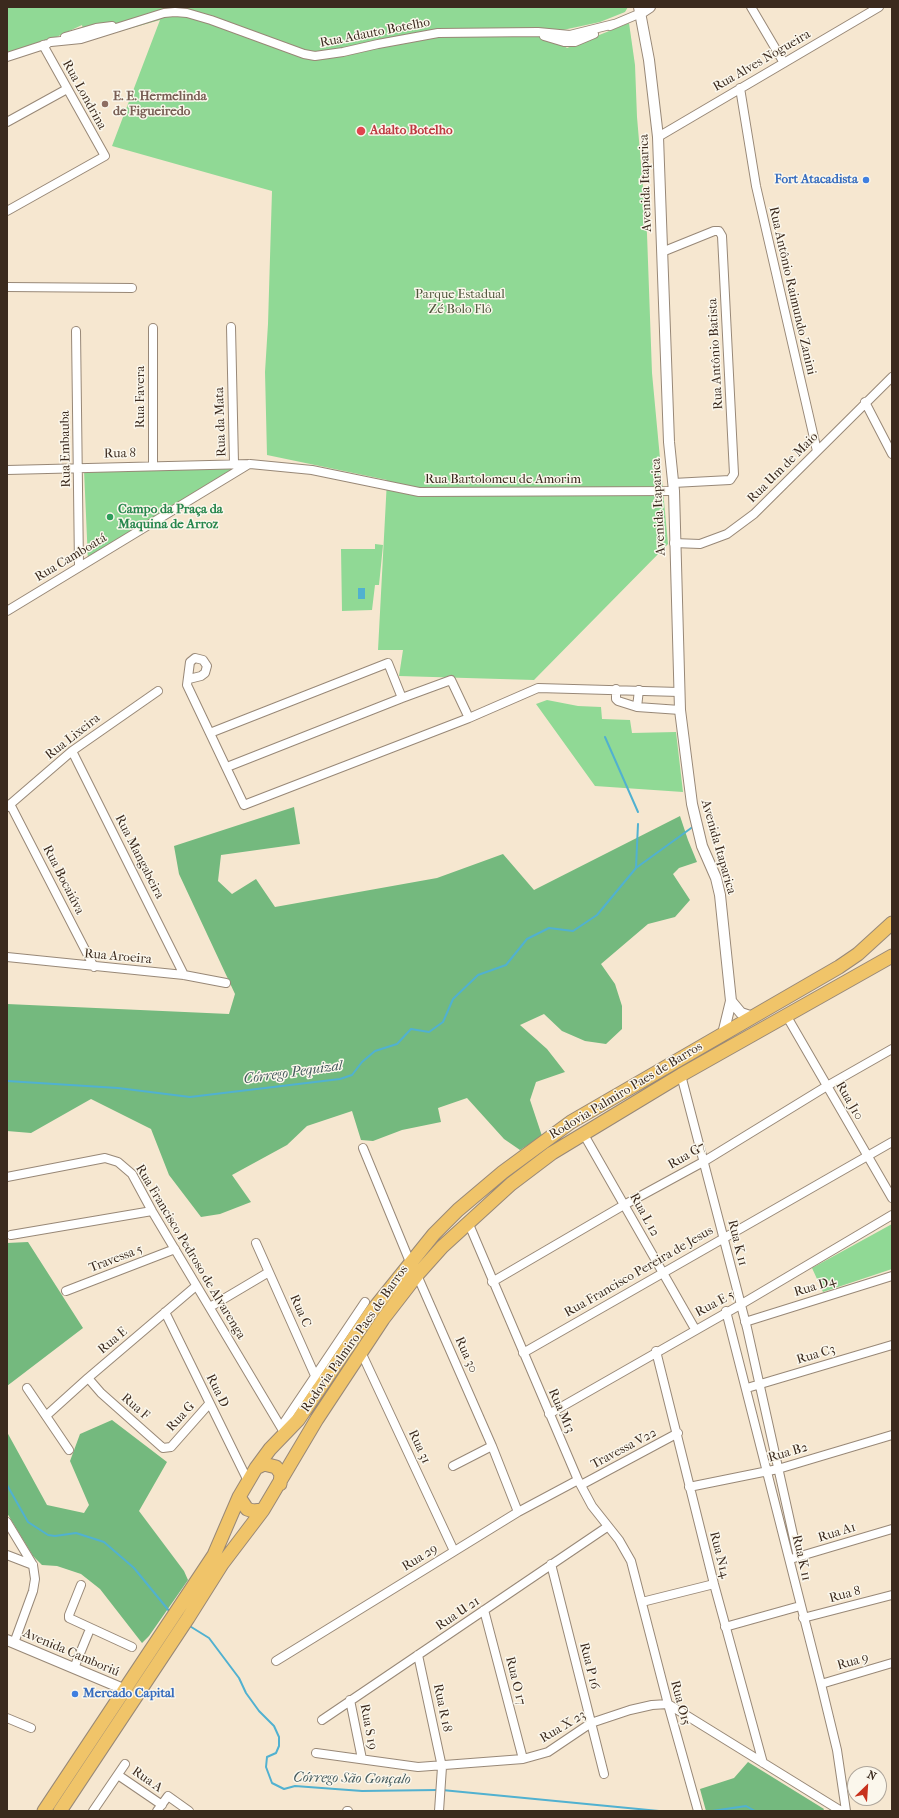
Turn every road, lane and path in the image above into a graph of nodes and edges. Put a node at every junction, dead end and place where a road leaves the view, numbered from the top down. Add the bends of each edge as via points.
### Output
1 (650, 7) edge
2 (752, 7) edge
3 (880, 7) edge
4 (191, 10) edge
5 (640, 10) edge
6 (42, 45) junction
7 (7, 57) edge
8 (784, 63) junction
9 (740, 88) junction
10 (67, 89) junction
11 (7, 122) edge
12 (658, 137) junction
13 (7, 211) edge
14 (662, 252) junction
15 (7, 287) edge
16 (132, 288) dead end
17 (231, 327) dead end
18 (153, 328) dead end
19 (76, 331) dead end
20 (892, 377) edge
21 (865, 402) junction
22 (816, 451) junction
23 (892, 454) edge
24 (234, 463) junction
25 (250, 464) junction
26 (153, 465) junction
27 (78, 467) junction
28 (7, 470) edge
29 (335, 474) joint
30 (673, 487) junction
31 (674, 543) junction
32 (79, 567) junction
33 (7, 611) edge
34 (189, 679) dead end
35 (616, 689) junction
36 (158, 690) dead end
37 (639, 690) junction
38 (679, 692) junction
39 (402, 698) junction
40 (637, 707) junction
41 (680, 710) junction
42 (468, 718) junction
43 (210, 733) junction
44 (72, 750) junction
45 (227, 767) junction
46 (9, 805) edge
47 (892, 924) edge
48 (892, 956) edge
49 (7, 957) edge
50 (94, 967) junction
51 (184, 975) junction
52 (226, 983) dead end
53 (731, 1001) junction
54 (786, 1015) junction
55 (753, 1017) junction
56 (723, 1034) junction
57 (892, 1049) edge
58 (681, 1075) junction
59 (827, 1086) junction
60 (583, 1133) junction
61 (892, 1142) edge
62 (363, 1148) dead end
63 (867, 1156) junction
64 (702, 1162) junction
65 (7, 1177) edge
66 (892, 1198) edge
67 (624, 1205) junction
68 (152, 1211) junction
69 (892, 1215) edge
70 (468, 1222) junction
71 (11, 1235) dead end
72 (723, 1237) junction
73 (256, 1243) dead end
74 (175, 1249) junction
75 (410, 1262) junction
76 (269, 1272) junction
77 (663, 1273) junction
78 (417, 1275) junction
79 (892, 1276) edge
80 (492, 1282) junction
81 (196, 1286) junction
82 (66, 1291) dead end
83 (364, 1302) dead end
84 (740, 1305) junction
85 (210, 1308) junction
86 (726, 1311) junction
87 (165, 1312) junction
88 (745, 1322) junction
89 (695, 1329) junction
90 (892, 1345) edge
91 (656, 1351) junction
92 (361, 1352) junction
93 (523, 1353) junction
94 (315, 1375) junction
95 (88, 1378) junction
96 (759, 1385) junction
97 (27, 1388) dead end
98 (747, 1388) junction
99 (321, 1389) junction
100 (209, 1404) junction
101 (549, 1414) junction
102 (47, 1416) junction
103 (283, 1430) junction
104 (678, 1433) junction
105 (892, 1435) edge
106 (492, 1446) junction
107 (171, 1447) joint
108 (69, 1450) dead end
109 (453, 1466) dead end
110 (256, 1468) junction
111 (778, 1469) junction
112 (768, 1471) junction
113 (248, 1481) junction
114 (580, 1482) junction
115 (280, 1484) junction
116 (689, 1487) junction
117 (239, 1497) junction
118 (263, 1510) junction
119 (518, 1512) junction
120 (7, 1522) edge
121 (607, 1527) junction
122 (892, 1529) edge
123 (454, 1551) junction
124 (7, 1555) edge
125 (798, 1557) junction
126 (789, 1559) junction
127 (551, 1564) junction
128 (33, 1565) junction
129 (714, 1584) junction
130 (81, 1585) dead end
131 (892, 1595) edge
132 (642, 1602) junction
133 (800, 1606) junction
134 (484, 1610) junction
135 (183, 1615) junction
136 (803, 1618) junction
137 (175, 1627) junction
138 (725, 1627) junction
139 (90, 1629) junction
140 (10, 1641) edge
141 (132, 1647) dead end
142 (418, 1655) junction
143 (276, 1661) dead end
144 (892, 1663) edge
145 (74, 1668) junction
146 (821, 1684) junction
147 (126, 1690) junction
148 (350, 1700) junction
149 (668, 1704) junction
150 (7, 1718) edge
151 (322, 1720) dead end
152 (591, 1723) junction
153 (32, 1728) dead end
154 (316, 1753) dead end
155 (522, 1758) junction
156 (362, 1759) junction
157 (763, 1763) junction
158 (125, 1764) dead end
159 (442, 1767) junction
160 (604, 1774) dead end
161 (118, 1775) junction
162 (160, 1808) edge
163 (44, 1811) edge
164 (60, 1811) edge
165 (93, 1811) edge
166 (189, 1811) edge
167 (439, 1811) edge
168 (698, 1811) edge
169 (840, 1811) edge
170 (846, 1811) edge

1 - 5 street
2 - 8 street
3 - 8 street, Rua Alves Nogueira
4 - 5 street, Rua Adauto Botelho via 315,56 438,33 526,32 564,42 575,42
4 - 6 street, Rua Adauto Botelho via 164,13 81,39
5 - 12 street, Avenida Itaparica
6 - 7 street, Rua Adauto Botelho
6 - 10 street, Rua Londrina
8 - 9 street, Rua Alves Nogueira
9 - 12 street, Rua Alves Nogueira
9 - 22 street, Rua Antônio Raimundo Zanini via 756,186
10 - 11 street
10 - 13 street, Rua Londrina via 105,156
12 - 14 street, Avenida Itaparica
14 - 30 street, Avenida Itaparica via 668,442
14 - 30 street, Rua Antônio Batista via 714,231 719,231 722,236 734,474 730,480
15 - 16 street
17 - 24 street, Rua da Mata
18 - 26 street, Rua Favera
19 - 27 street, Rua Embauba
20 - 21 street, Rua Um de Maio
21 - 22 street, Rua Um de Maio
21 - 23 street
22 - 31 street, Rua Um de Maio via 754,514 727,534 700,544
24 - 25 street, Rua da Mata
24 - 26 street, Rua 8
25 - 29 street, Rua da Mata
25 - 32 street, Rua Camboatá
26 - 27 street, Rua 8
27 - 28 street, Rua 8
27 - 32 street, Rua Embauba
29 - 30 street, Rua Bartolomeu de Amorim via 419,492
30 - 31 street, Avenida Itaparica
31 - 38 street, Avenida Itaparica
32 - 33 street, Rua Camboatá
34 - 43 street via 187,687
35 - 37 street
35 - 40 street via 618,701
35 - 42 street via 538,688
36 - 44 street, Rua Lixeira
37 - 38 street
37 - 40 street
38 - 41 street, Avenida Itaparica
39 - 42 street via 451,680
39 - 43 street via 388,663
39 - 45 street
40 - 41 street
41 - 53 street, Avenida Itaparica via 692,804 702,846 720,895
42 - 45 street via 244,805
43 - 45 street
44 - 46 street, Rua Lixeira
44 - 51 street, Rua Mangabeira
46 - 50 street, Rua Bocaiúva
47 - 55 main road, Rodovia Palmiro Paes de Barros via 839,967
48 - 54 main road, Rodovia Palmiro Paes de Barros
49 - 50 street, Rua Aroeira
50 - 51 street, Rua Aroeira
51 - 52 street, Rua Aroeira
53 - 55 street via 741,1013
53 - 56 street, Avenida Itaparica
54 - 58 main road, Rodovia Palmiro Paes de Barros
54 - 59 street, Rua J10
55 - 56 main road, Rodovia Palmiro Paes de Barros
56 - 75 main road, Rodovia Palmiro Paes de Barros via 571,1122 543,1142 458,1210
57 - 59 street, Rua G7
58 - 60 main road, Rodovia Palmiro Paes de Barros
58 - 64 street, Rua K 11
59 - 63 street, Rua J10
59 - 64 street, Rua G7
60 - 67 street, Rua L 12
60 - 70 main road, Rodovia Palmiro Paes de Barros via 552,1152
61 - 63 street, Rua Francisco Pereira de Jesus
62 - 75 street
63 - 66 street, Rua J10
63 - 72 street, Rua Francisco Pereira de Jesus
64 - 67 street, Rua G7
64 - 72 street, Rua K 11
65 - 68 street, Rua Francisco Pedroso de Alvarenga via 105,1158 118,1162 132,1174
67 - 77 street, Rua L 12
67 - 80 street, Rua G7
68 - 71 street
68 - 74 street, Rua Francisco Pedroso de Alvarenga
69 - 84 street, Rua E 5
70 - 78 main road, Rodovia Palmiro Paes de Barros
70 - 80 street, Rua M13
72 - 77 street, Rua Francisco Pereira de Jesus
72 - 84 street, Rua K 11
73 - 76 street, Rua C
74 - 81 street, Rua Francisco Pedroso de Alvarenga
74 - 82 street, Travessa 5
75 - 99 main road, Rodovia Palmiro Paes de Barros via 372,1311
76 - 85 street
76 - 94 street, Rua C
77 - 89 street, Rua L 12
77 - 93 street, Rua Francisco Pereira de Jesus
78 - 92 main road, Rodovia Palmiro Paes de Barros
78 - 106 street, Rua 30
79 - 88 street, Rua D4
80 - 93 street, Rua M13
81 - 85 street, Rua Francisco Pedroso de Alvarenga
81 - 87 street, Rua E
83 - 94 street
84 - 86 street, Rua E 5
84 - 88 street, Rua K 11
85 - 103 street, Rua Francisco Pedroso de Alvarenga
86 - 89 street, Rua E 5
86 - 98 street, Rua K 11
87 - 95 street, Rua E
87 - 100 street, Rua D
88 - 96 street, Rua K 11
89 - 91 street, Rua E 5
90 - 96 street, Rua C3
91 - 101 street, Rua E 5
91 - 104 street, Rua N14
92 - 115 main road, Rodovia Palmiro Paes de Barros via 317,1419
92 - 123 street, Rua 31
93 - 101 street, Rua M13
94 - 99 street, Rua C
94 - 103 street
95 - 102 street, Rua E
95 - 107 street, Rua F via 101,1394 163,1448
96 - 98 street, Rua C3
96 - 111 street, Rua K 11
97 - 102 street
98 - 112 street, Rua K 11
99 - 103 main road, Rodovia Palmiro Paes de Barros via 298,1420
100 - 107 street, Rua G
100 - 113 street, Rua D
101 - 114 street, Rua M13
102 - 108 street
103 - 110 main road, Rodovia Palmiro Paes de Barros
104 - 114 street, Travessa V22
104 - 116 street, Rua N14
105 - 111 street, Rua B2
106 - 109 street
106 - 119 street, Rua 30
110 - 113 main road, Rodovia Palmiro Paes de Barros
110 - 115 main road via 264,1464 276,1467 281,1474
111 - 112 street, Rua B2
111 - 125 street, Rua K 11
112 - 116 street, Rua B2
112 - 126 street, Rua K 11
113 - 117 main road, Rodovia Palmiro Paes de Barros
114 - 119 street, Rua 29
114 - 121 street, Rua M13 via 592,1506
115 - 118 main road, Rodovia Palmiro Paes de Barros
116 - 129 street, Rua N14
117 - 118 main road via 247,1509
117 - 135 main road, Rodovia Palmiro Paes de Barros via 214,1555
118 - 135 main road, Rodovia Palmiro Paes de Barros
119 - 123 street, Rua 29
120 - 128 street
121 - 127 street, Rua U 21
121 - 132 street, Rua M13 via 619,1540 631,1561
122 - 125 street, Rua A1
123 - 143 street, Rua 29
124 - 128 street
125 - 126 street, Rua A1
126 - 133 street, Rua K 11
127 - 134 street, Rua U 21
127 - 152 street, Rua P 16
128 - 140 street via 35,1579 32,1592
129 - 132 street
129 - 138 street, Rua N14
130 - 139 street via 69,1617
131 - 136 street, Rua 8
132 - 149 street, Rua O15
133 - 136 street, Rua K 11
133 - 138 street
134 - 142 street, Rua U 21
134 - 155 street, Rua O 17
135 - 137 main road, Rodovia Palmiro Paes de Barros
136 - 146 street, Rua K 11
137 - 147 main road, Rodovia Palmiro Paes de Barros
137 - 164 main road, Rodovia Palmiro Paes de Barros
138 - 157 street, Rua N14
139 - 141 street
139 - 145 street
140 - 145 street, Avenida Camboriú
142 - 148 street, Rua U 21
142 - 159 street, Rua R 18
144 - 146 street, Rua 9
145 - 147 street, Avenida Camboriú
146 - 170 street, Rua K 11 via 837,1750
147 - 163 main road, Rodovia Palmiro Paes de Barros
148 - 151 street, Rua U 21
148 - 156 street, Rua S 19
149 - 152 street, Rua X 23 via 630,1710
149 - 157 street
149 - 168 street, Rua O15
150 - 153 street
152 - 155 street, Rua X 23 via 548,1752
152 - 160 street, Rua P 16
154 - 156 street, Rua X 23
155 - 159 street, Rua X 23
156 - 159 street, Rua X 23 via 418,1768
157 - 169 street
158 - 161 street
159 - 167 street, Rua R 18
161 - 162 street, Rua A
161 - 165 street
162 - 166 street, Rua A via 168,1796

